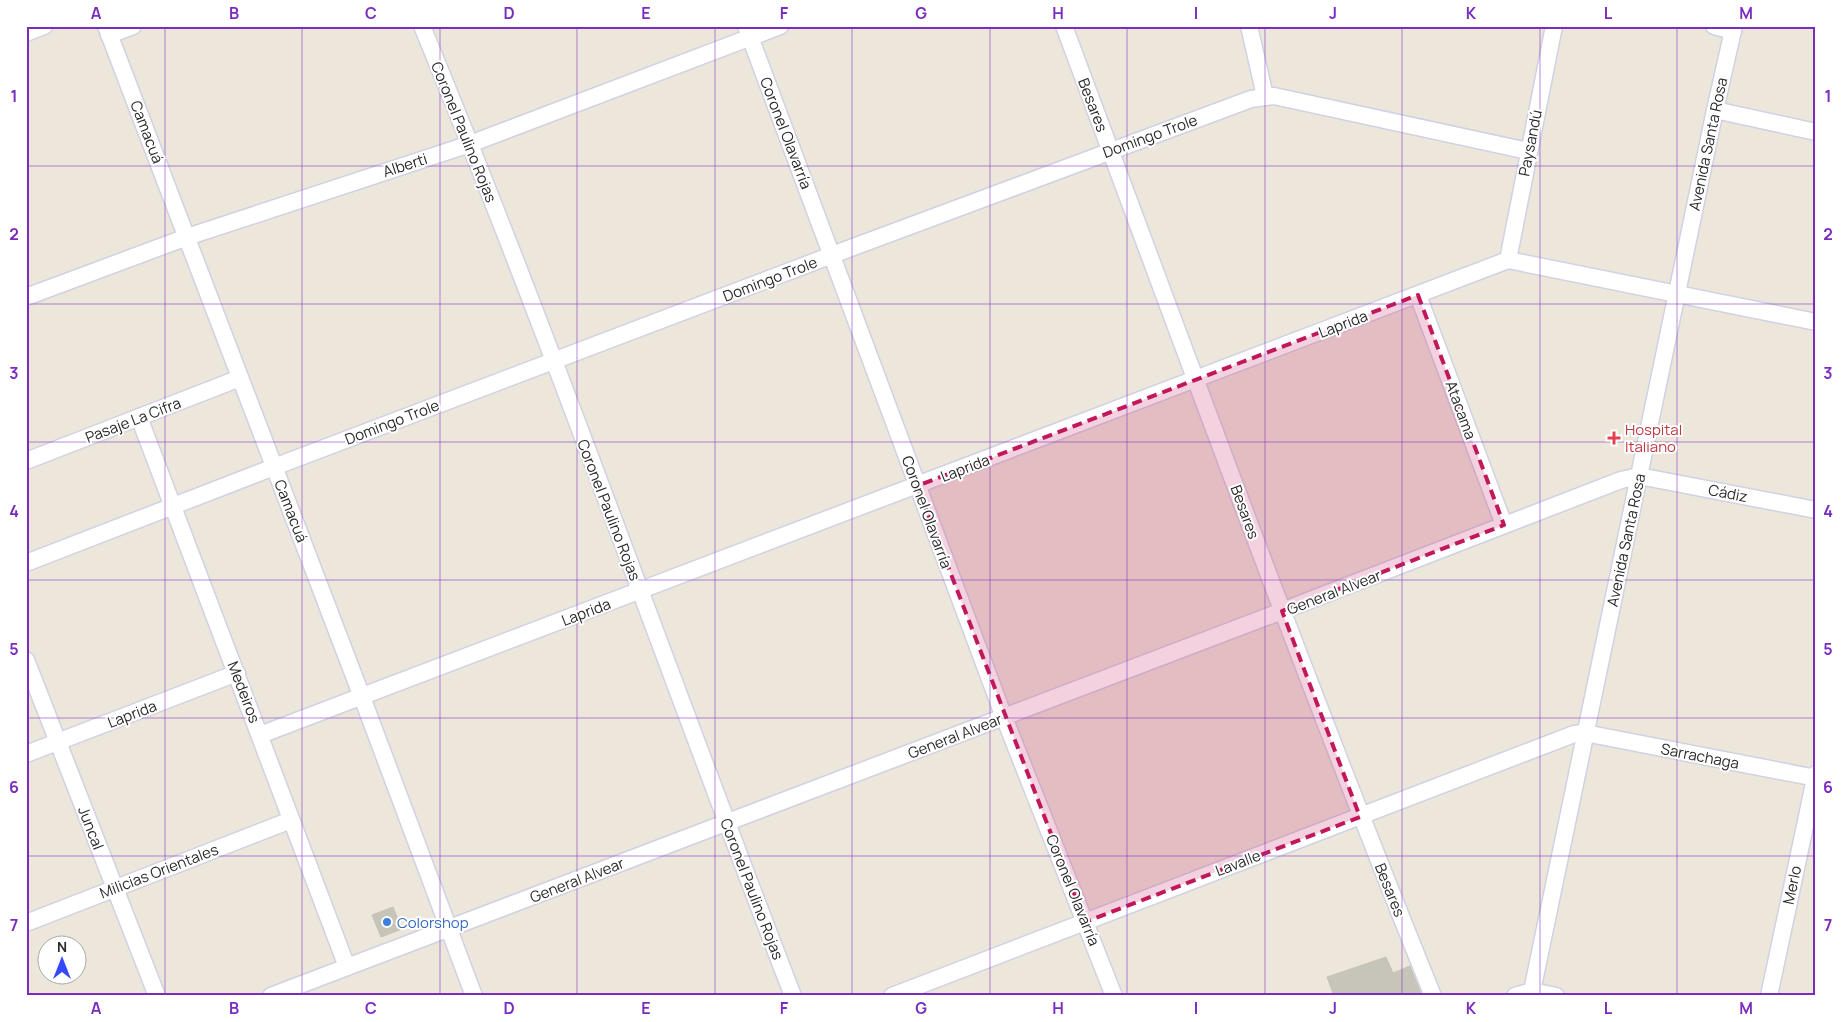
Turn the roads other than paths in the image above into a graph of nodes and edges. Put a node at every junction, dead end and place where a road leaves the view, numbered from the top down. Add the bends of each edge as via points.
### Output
1 (44, 26) edge
2 (133, 26) edge
3 (422, 26) edge
4 (780, 26) edge
5 (1064, 26) edge
6 (1249, 26) edge
7 (1554, 26) edge
8 (1714, 26) edge
9 (1733, 28) edge
10 (107, 31) edge
11 (748, 32) edge
12 (26, 33) edge
13 (1265, 96) junction
14 (1715, 110) junction
15 (1816, 132) edge
16 (470, 144) junction
17 (1110, 150) junction
18 (1528, 151) junction
19 (187, 237) junction
20 (832, 255) junction
21 (1508, 260) junction
22 (1418, 295) junction
23 (1677, 295) junction
24 (26, 297) edge
25 (1816, 322) edge
26 (553, 362) junction
27 (240, 378) junction
28 (1196, 380) junction
29 (139, 417) junction
30 (26, 461) edge
31 (274, 466) junction
32 (1639, 476) junction
33 (917, 486) junction
34 (174, 506) junction
35 (1816, 510) edge
36 (1504, 525) junction
37 (26, 563) edge
38 (640, 591) junction
39 (1282, 612) junction
40 (26, 660) edge
41 (237, 673) junction
42 (362, 697) junction
43 (1004, 717) junction
44 (1585, 733) junction
45 (260, 734) junction
46 (58, 742) junction
47 (26, 754) edge
48 (1815, 777) edge
49 (1360, 816) junction
50 (291, 820) junction
51 (726, 824) junction
52 (115, 889) junction
53 (1086, 922) junction
54 (26, 923) edge
55 (449, 929) junction
56 (346, 967) junction
57 (1532, 993) edge
58 (157, 996) edge
59 (271, 996) edge
60 (474, 996) edge
61 (793, 996) edge
62 (892, 996) edge
63 (1114, 996) edge
64 (1433, 996) edge
65 (1515, 996) edge
66 (1556, 996) edge
67 (1769, 996) edge

1 - 12 street
2 - 10 street
3 - 16 street, Coronel Paulino Rojas
4 - 11 street, Alberti
5 - 17 street, Besares
6 - 13 street
7 - 18 street, Paysandú
8 - 9 street
9 - 14 street, Avenida Santa Rosa
10 - 19 street, Camacuá
11 - 16 street, Alberti
11 - 20 street, Coronel Olavarría
13 - 17 street, Domingo Trole
13 - 18 street, Domingo Trole
14 - 15 street
14 - 23 street, Avenida Santa Rosa
16 - 19 street, Alberti
16 - 26 street, Coronel Paulino Rojas
17 - 20 street, Domingo Trole
17 - 28 street, Besares
18 - 21 street, Paysandú
19 - 24 street, Alberti
19 - 27 street, Camacuá
20 - 26 street, Domingo Trole
20 - 33 street, Coronel Olavarría
21 - 22 street, Laprida
21 - 23 street
22 - 28 street, Laprida
22 - 36 street, Atacama
23 - 25 street
23 - 32 street, Avenida Santa Rosa
26 - 31 street, Domingo Trole
26 - 38 street, Coronel Paulino Rojas
27 - 29 street, Pasaje La Cifra
27 - 31 street, Camacuá
28 - 33 street, Laprida
28 - 39 street, Besares
29 - 30 street, Pasaje La Cifra
29 - 34 street, Medeiros
31 - 34 street, Domingo Trole
31 - 42 street, Camacuá
32 - 35 street, Cádiz
32 - 36 street, General Alvear
32 - 44 street, Avenida Santa Rosa
33 - 38 street, Laprida
33 - 43 street, Coronel Olavarría
34 - 37 street, Domingo Trole
34 - 41 street, Medeiros
36 - 39 street, General Alvear
38 - 42 street, Laprida
38 - 51 street, Coronel Paulino Rojas
39 - 43 street, General Alvear
39 - 49 street, Besares
40 - 46 street, Juncal
41 - 45 street, Medeiros
41 - 46 street, Laprida
42 - 45 street, Laprida
42 - 55 street, Camacuá
43 - 51 street, General Alvear
43 - 53 street, Coronel Olavarría
44 - 48 street, Sarrachaga
44 - 49 street, Lavalle via 1566,736
44 - 57 street, Avenida Santa Rosa
45 - 50 street, Medeiros
46 - 47 street, Laprida
46 - 52 street, Juncal
48 - 67 street, Merlo
49 - 53 street, Lavalle
49 - 64 street, Besares
50 - 52 street, Milicias Orientales
50 - 56 street, Medeiros
51 - 55 street, General Alvear
51 - 61 street, Coronel Paulino Rojas
52 - 54 street, Milicias Orientales
52 - 58 street, Juncal
53 - 62 street, Lavalle
53 - 63 street, Coronel Olavarría
55 - 56 street, General Alvear
55 - 60 street, Camacuá
56 - 59 street, General Alvear
57 - 65 street
57 - 66 street

